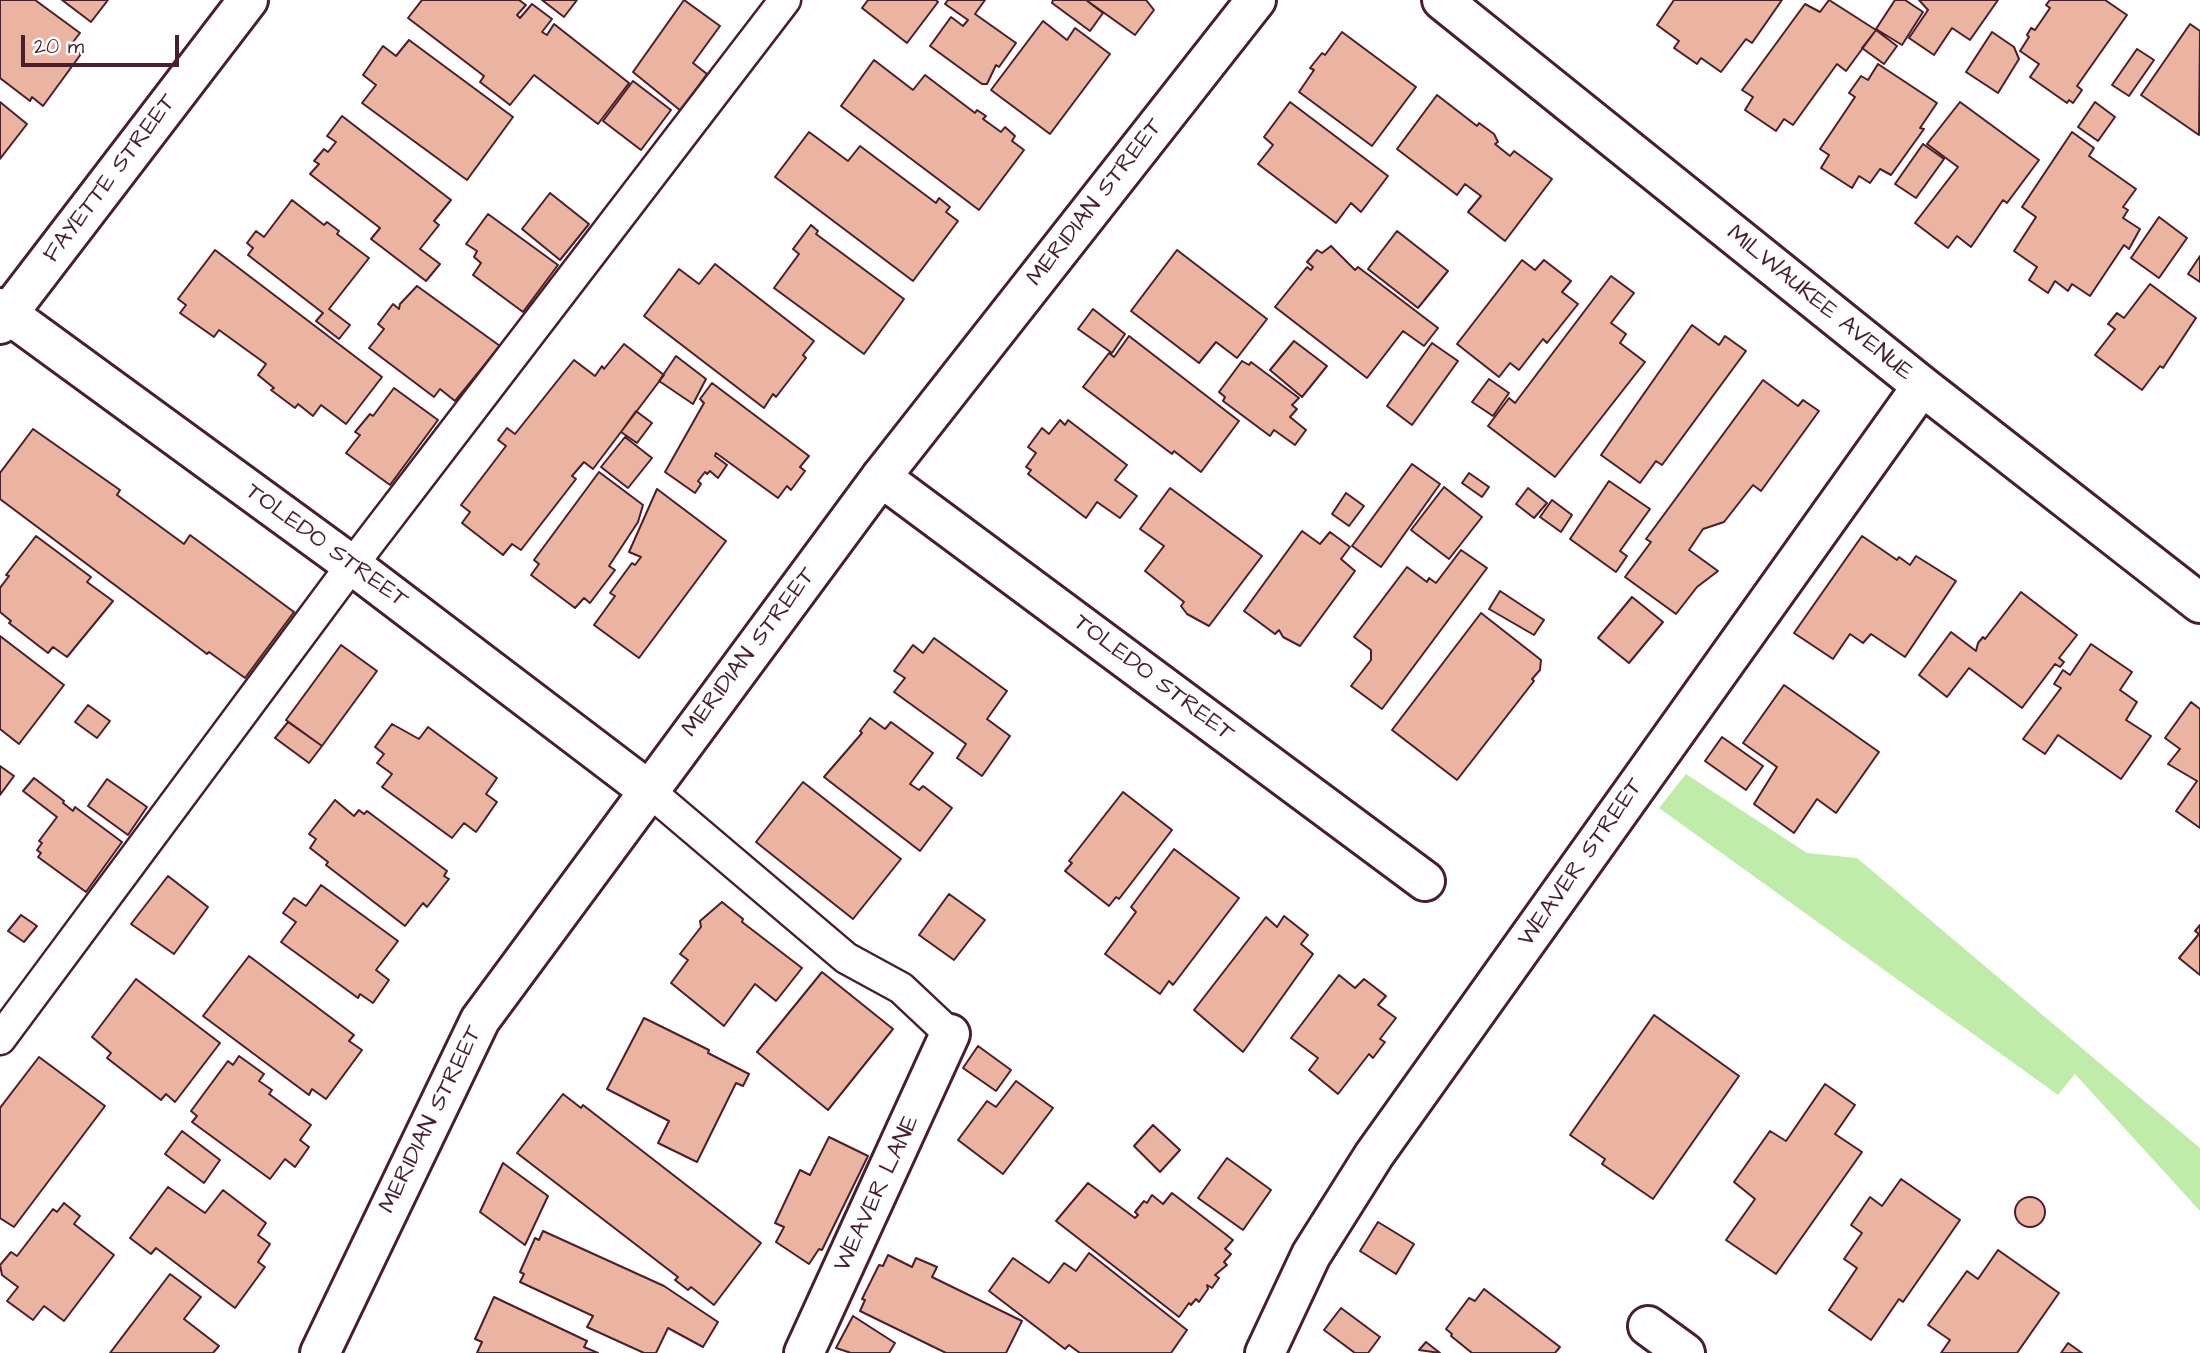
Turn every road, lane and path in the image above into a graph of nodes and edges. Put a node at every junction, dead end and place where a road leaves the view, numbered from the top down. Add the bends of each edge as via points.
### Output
1 (248, 0) edge
2 (785, 0) edge
3 (1255, 0) edge
4 (1442, 0) edge
5 (3, 315) edge
6 (1922, 386) junction
7 (881, 477) junction
8 (352, 565) junction
9 (2200, 603) edge
10 (648, 790) junction
11 (1425, 881) dead end
12 (950, 1034) joint
13 (0, 1039) edge
14 (1648, 1326) dead end
15 (320, 1353) edge
16 (804, 1353) edge
17 (1265, 1353) edge
18 (1685, 1353) edge

1 - 5 street, FAYETTE STREET
2 - 8 lane
3 - 7 street, MERIDIAN STREET
4 - 6 street, MILWAUKEE AVENUE
5 - 8 street, TOLEDO STREET
6 - 9 street, MILWAUKEE AVENUE
6 - 17 street, WEAVER STREET via 1374,1155 1311,1255
7 - 10 street, MERIDIAN STREET
7 - 11 street, TOLEDO STREET
8 - 10 street, TOLEDO STREET
8 - 13 lane
10 - 12 lane via 846,958 901,988
10 - 15 street, MERIDIAN STREET via 480,1020
12 - 16 street, WEAVER LANE
14 - 18 street

